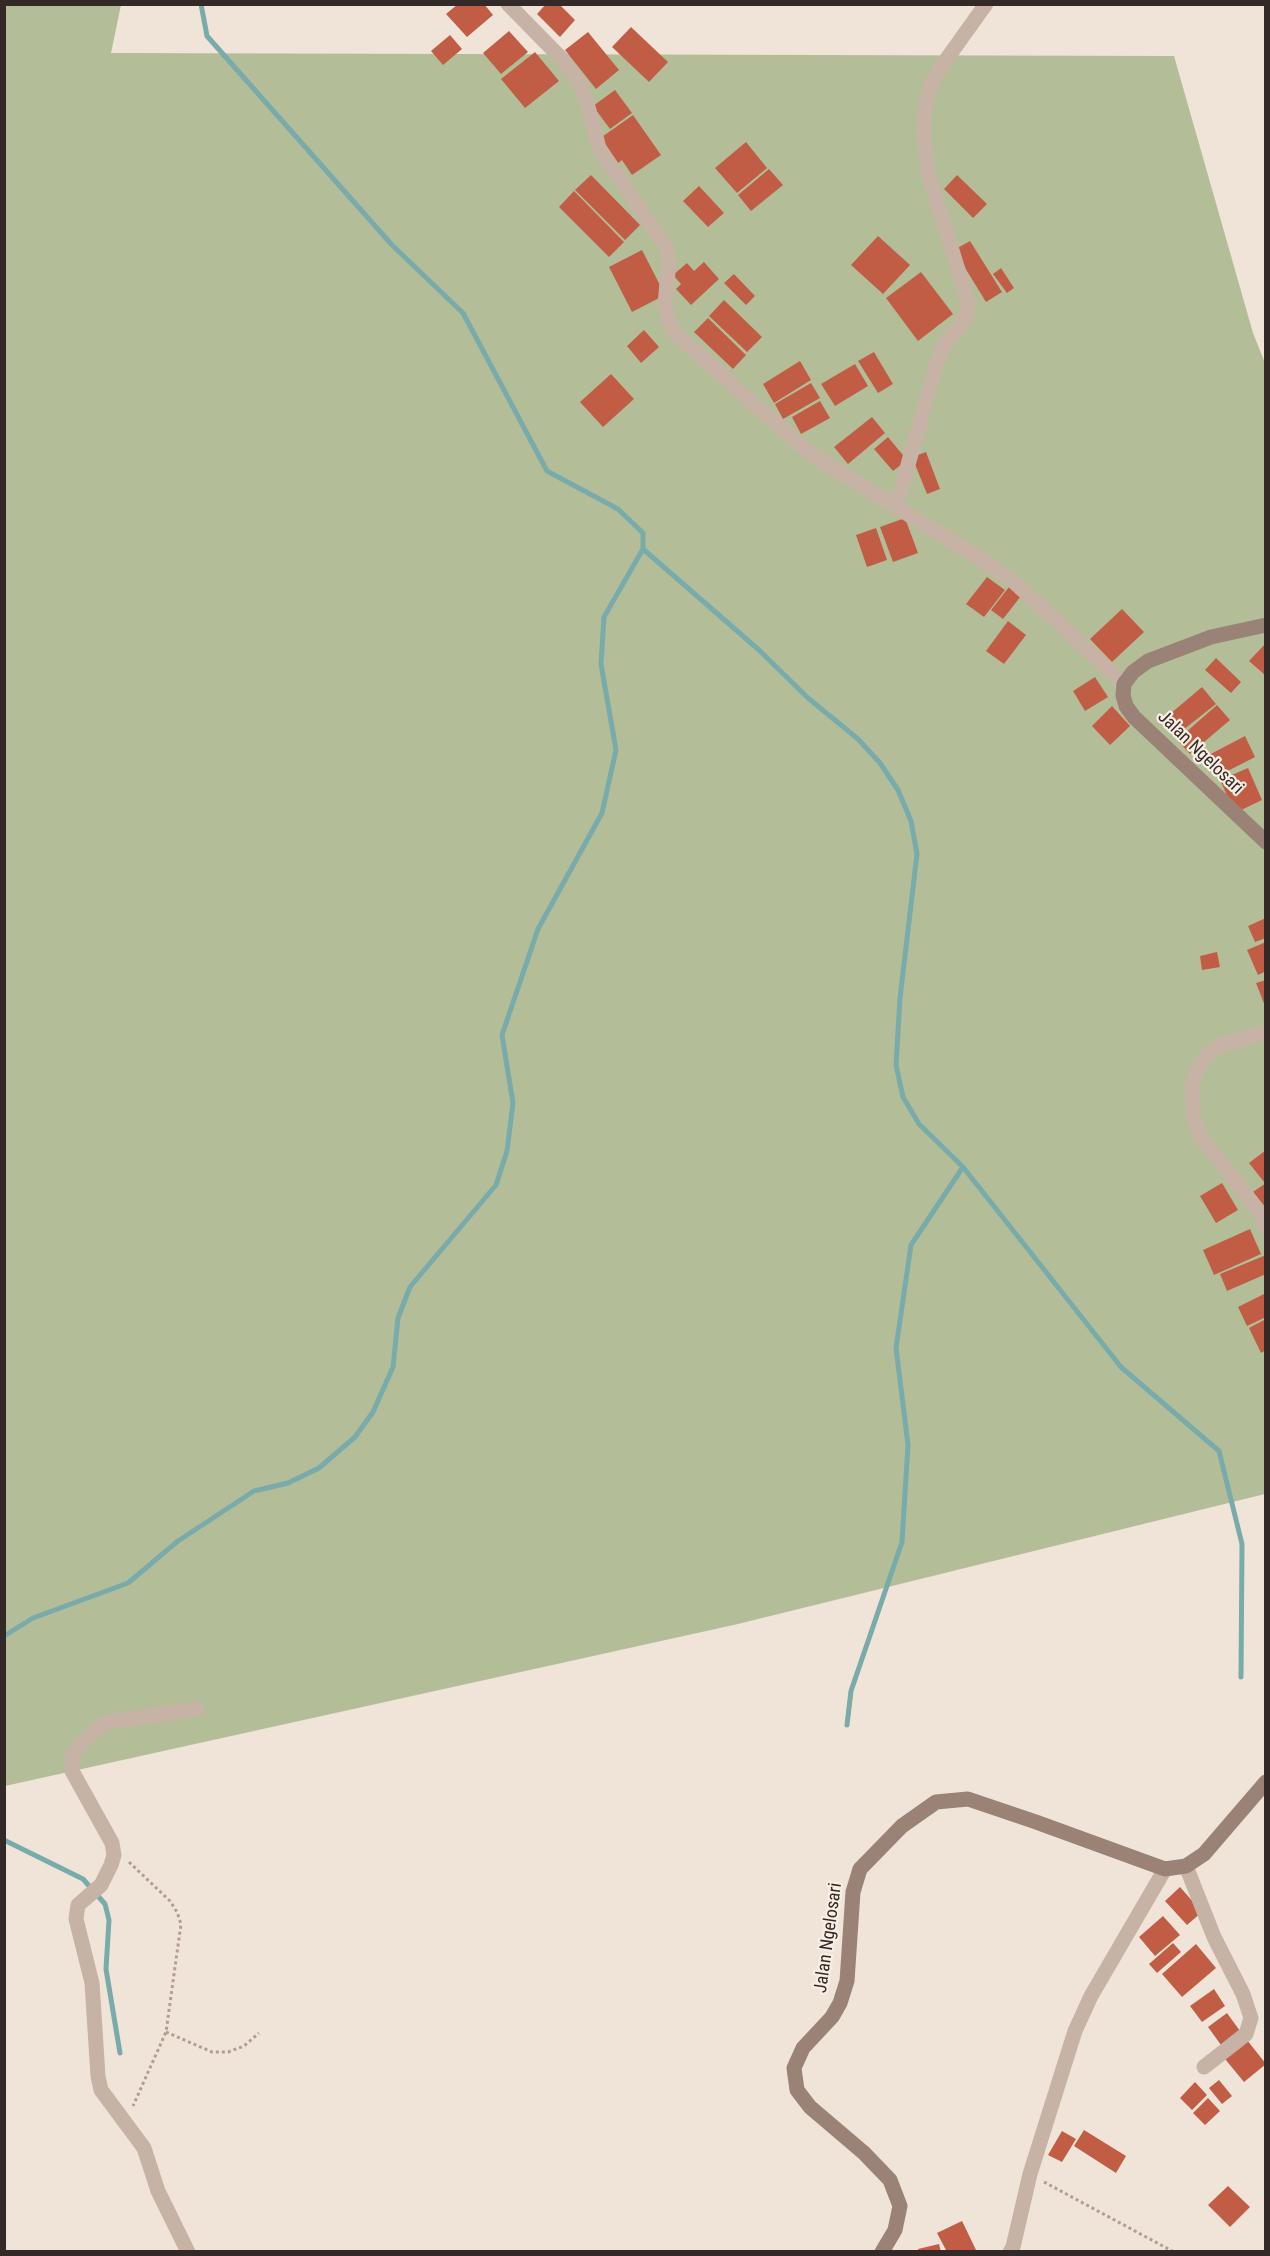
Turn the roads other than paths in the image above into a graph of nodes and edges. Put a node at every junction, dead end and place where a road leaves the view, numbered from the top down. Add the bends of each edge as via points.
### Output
1 (508, 4) edge
2 (986, 4) edge
3 (896, 507) junction
4 (1266, 625) edge
5 (1124, 684) junction
6 (1266, 842) edge
7 (1266, 1032) edge
8 (1266, 1227) edge
9 (197, 1709) dead end
10 (1266, 1782) edge
11 (1186, 1866) junction
12 (1166, 1869) junction
13 (1204, 2067) dead end
14 (188, 2252) edge
15 (882, 2252) edge
16 (1010, 2252) edge

1 - 3 street via 579,82 599,148 666,247 669,261 665,305 676,334 801,446
2 - 3 street via 941,67 926,103 923,129 928,173 968,303 967,314 944,344 938,359
3 - 5 street via 1013,581
4 - 5 street via 1169,651 1148,661
5 - 6 street, Jalan Ngelosari via 1126,706 1134,717
7 - 8 street via 1221,1045 1207,1055 1192,1086 1200,1136
9 - 14 street via 104,1723 90,1733 73,1755 72,1771 112,1843 114,1855 101,1885 78,1905 76,1919 92,1983 101,2090 144,2148 158,2191
10 - 11 street, Jalan Ngelosari via 1204,1854
11 - 12 street, Jalan Ngelosari
11 - 13 street via 1251,2018 1246,2034
12 - 15 street, Jalan Ngelosari via 968,1799 936,1802 902,1826 860,1869 853,1892 847,1981 840,2004 803,2048 794,2068 797,2090 810,2107 890,2180 900,2206 895,2230
12 - 16 street via 1091,1996 1061,2070

